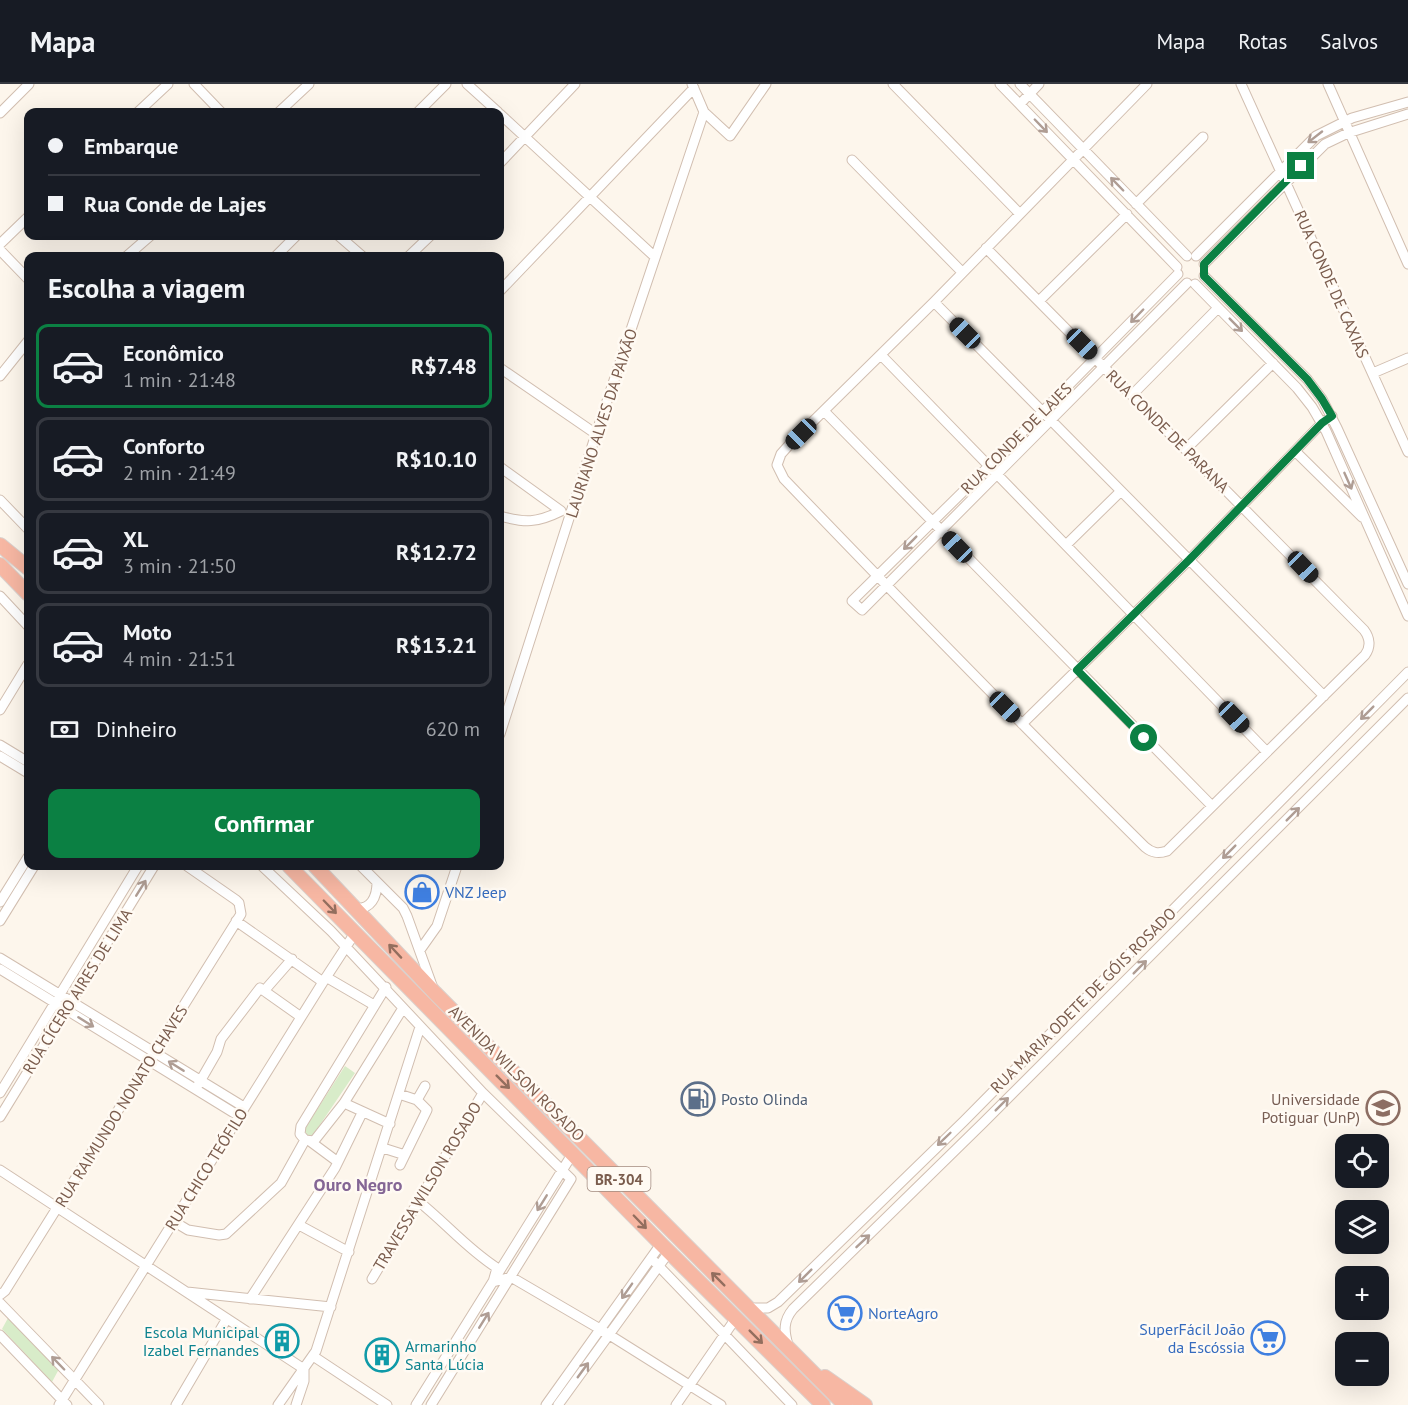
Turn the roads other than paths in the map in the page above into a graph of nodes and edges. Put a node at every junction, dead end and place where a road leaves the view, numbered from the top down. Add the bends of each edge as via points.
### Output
1 (29, 84) edge
2 (168, 84) edge
3 (194, 84) edge
4 (309, 84) edge
5 (446, 84) edge
6 (467, 84) edge
7 (766, 84) edge
8 (893, 84) edge
9 (1000, 84) edge
10 (1020, 84) edge
11 (1039, 84) edge
12 (1147, 84) edge
13 (1241, 84) edge
14 (1328, 84) edge
15 (573, 85) edge
16 (693, 86) edge
17 (1030, 94) junction
18 (1408, 102) edge
19 (1020, 104) junction
20 (142, 108) edge
21 (217, 108) edge
22 (283, 108) edge
23 (422, 108) edge
24 (493, 108) edge
25 (704, 112) junction
26 (0, 113) edge
27 (1408, 114) edge
28 (504, 118) edge
29 (1344, 121) junction
30 (1349, 132) junction
31 (524, 137) junction
32 (1203, 137) dead end
33 (1083, 149) junction
34 (504, 159) edge
35 (1073, 159) junction
36 (852, 160) dead end
37 (1280, 170) junction
38 (1286, 182) junction
39 (589, 196) junction
40 (1136, 204) junction
41 (1020, 214) junction
42 (1126, 214) junction
43 (24, 221) edge
44 (145, 240) edge
45 (292, 240) edge
46 (344, 240) edge
47 (425, 240) edge
48 (0, 244) edge
49 (986, 248) junction
50 (0, 250) edge
51 (132, 252) edge
52 (280, 252) edge
53 (357, 252) edge
54 (413, 252) edge
55 (1192, 256) junction
56 (655, 257) junction
57 (1204, 264) junction
58 (1408, 264) edge
59 (1178, 270) junction
60 (962, 272) junction
61 (24, 275) edge
62 (1204, 276) junction
63 (1191, 283) junction
64 (504, 287) edge
65 (1039, 301) junction
66 (933, 302) junction
67 (1218, 308) junction
68 (24, 346) edge
69 (881, 354) junction
70 (1096, 358) junction
71 (1408, 358) edge
72 (1273, 363) junction
73 (1104, 367) junction
74 (504, 371) edge
75 (1372, 373) junction
76 (0, 376) edge
77 (1132, 395) junction
78 (824, 411) junction
79 (1043, 412) junction
80 (1332, 416) junction
81 (1052, 421) junction
82 (1322, 423) junction
83 (596, 434) junction
84 (1186, 449) junction
85 (1295, 451) junction
86 (1408, 452) edge
87 (989, 466) junction
88 (504, 470) edge
89 (998, 475) junction
90 (1121, 491) junction
91 (0, 500) edge
92 (1242, 505) junction
93 (504, 517) edge
94 (933, 521) junction
95 (1366, 521) junction
96 (24, 525) edge
97 (942, 532) junction
98 (0, 545) edge
99 (1066, 545) junction
100 (1189, 560) junction
101 (0, 565) edge
102 (24, 565) edge
103 (877, 576) junction
104 (1408, 584) edge
105 (886, 587) junction
106 (24, 590) edge
107 (0, 596) edge
108 (1133, 614) junction
109 (1408, 616) edge
110 (24, 622) edge
111 (1077, 670) junction
112 (24, 671) edge
113 (1408, 672) edge
114 (1324, 696) junction
115 (1408, 698) edge
116 (0, 710) edge
117 (504, 722) edge
118 (1022, 724) junction
119 (0, 745) edge
120 (1267, 752) junction
121 (0, 756) edge
122 (24, 760) edge
123 (24, 771) edge
124 (1212, 806) junction
125 (24, 866) edge
126 (31, 870) edge
127 (136, 870) edge
128 (152, 870) edge
129 (193, 870) edge
130 (266, 870) edge
131 (293, 870) edge
132 (319, 870) edge
133 (365, 870) edge
134 (456, 870) edge
135 (376, 882) junction
136 (11, 894) junction
137 (0, 902) edge
138 (355, 908) junction
139 (0, 921) edge
140 (236, 921) junction
141 (355, 933) junction
142 (346, 946) junction
143 (420, 950) junction
144 (0, 958) edge
145 (292, 959) junction
146 (0, 969) edge
147 (324, 980) junction
148 (386, 987) junction
149 (264, 991) junction
150 (435, 993) junction
151 (57, 998) junction
152 (68, 1005) junction
153 (374, 1005) junction
154 (403, 1008) junction
155 (301, 1017) junction
156 (420, 1027) junction
157 (151, 1057) junction
158 (198, 1085) junction
159 (425, 1086) dead end
160 (0, 1093) edge
161 (483, 1093) junction
162 (399, 1094) junction
163 (417, 1100) junction
164 (344, 1103) junction
165 (242, 1112) junction
166 (362, 1113) junction
167 (0, 1117) edge
168 (964, 1121) junction
169 (390, 1124) junction
170 (308, 1141) junction
171 (383, 1148) junction
172 (957, 1149) junction
173 (573, 1153) junction
174 (405, 1155) junction
175 (338, 1162) junction
176 (400, 1165) dead end
177 (0, 1170) edge
178 (562, 1170) junction
179 (909, 1173) junction
180 (418, 1201) junction
181 (57, 1207) junction
182 (892, 1214) junction
183 (173, 1221) junction
184 (299, 1225) junction
185 (665, 1248) junction
186 (349, 1252) junction
187 (651, 1258) junction
188 (146, 1265) junction
189 (658, 1266) junction
190 (510, 1277) junction
191 (372, 1279) dead end
192 (493, 1282) junction
193 (186, 1292) junction
194 (250, 1299) junction
195 (1, 1300) edge
196 (331, 1307) junction
197 (747, 1308) junction
198 (736, 1318) junction
199 (226, 1320) junction
200 (604, 1332) junction
201 (725, 1334) junction
202 (0, 1335) edge
203 (789, 1351) junction
204 (313, 1356) junction
205 (304, 1369) junction
206 (800, 1371) junction
207 (436, 1373) junction
208 (74, 1380) junction
209 (446, 1380) junction
210 (689, 1385) junction
211 (842, 1402) edge
212 (63, 1403) edge
213 (99, 1405) edge
214 (176, 1405) edge
215 (278, 1405) edge
216 (296, 1405) edge
217 (387, 1405) edge
218 (416, 1405) edge
219 (431, 1405) edge
220 (546, 1405) edge
221 (558, 1405) edge
222 (676, 1405) edge
223 (721, 1405) edge
224 (792, 1405) edge
225 (815, 1405) edge
226 (824, 1405) edge
227 (865, 1405) edge

1 - 26 street
2 - 20 street
3 - 21 street
4 - 22 street
5 - 23 street
6 - 24 street
7 - 25 street via 729,136
8 - 41 street
9 - 19 street
10 - 17 street
11 - 17 street
12 - 33 street
13 - 37 street, RUA CONDE DE CAXIAS
14 - 29 street
15 - 31 street
16 - 25 street
16 - 39 street
17 - 19 street
17 - 33 street
18 - 29 street
19 -> 35 street
25 - 56 street, LAURIANO ALVES DA PAIXÃO
27 - 30 street
28 - 31 street
29 - 30 street
29 -> 37 street via 1316,136
30 - 38 street via 1325,144
30 - 58 street
31 - 34 street
31 - 39 street
32 - 40 street
33 - 35 street
40 -> 33 street
35 - 41 street
35 - 42 street
36 - 60 street
37 - 38 street, RUA CONDE DE CAXIAS
37 - 55 street
38 - 57 street
38 - 75 street, RUA CONDE DE CAXIAS
39 - 56 street
39 - 64 street
40 - 55 street
41 - 49 street
42 - 59 street
42 - 65 street
43 - 48 street
44 - 51 street
45 - 52 street
46 - 53 street
47 - 54 street
49 - 60 street
49 - 65 street, RUA CONDE DE PARANA
50 - 61 street
55 - 57 street
55 - 59 street via 1182,258
56 - 83 street, LAURIANO ALVES DA PAIXÃO
57 - 62 street
59 - 63 street
59 -> 70 street, RUA CONDE DE LAJES
60 - 66 street
62 - 63 street
62 - 80 street via 1307,379
63 - 67 street
63 - 73 street, RUA CONDE DE LAJES
65 - 70 street, RUA CONDE DE PARANA
66 - 69 street
66 - 79 street
67 -> 72 street
67 - 77 street
68 - 76 street
69 - 78 street
69 - 87 street
70 - 73 street, RUA CONDE DE PARANA
70 - 79 street, RUA CONDE DE LAJES
71 - 75 street
72 - 82 street via 1304,395
72 - 84 street
73 - 77 street, RUA CONDE DE PARANA
73 - 81 street, RUA CONDE DE LAJES
74 - 83 street
75 - 86 street, RUA CONDE DE CAXIAS
77 - 84 street, RUA CONDE DE PARANA
78 - 94 street
78 - 103 street via 781,454 778,470
79 - 81 street
79 - 87 street, RUA CONDE DE LAJES
80 - 82 street
80 - 104 street
81 - 89 street, RUA CONDE DE LAJES
81 - 90 street
82 - 85 street
82 -> 95 street
83 - 117 street, LAURIANO ALVES DA PAIXÃO
84 - 92 street, RUA CONDE DE PARANA
85 - 92 street
85 - 95 street
87 - 89 street
87 - 94 street, RUA CONDE DE LAJES
88 - 93 street via 561,512 544,520 523,522
89 - 97 street, RUA CONDE DE LAJES
89 - 99 street
90 - 99 street
90 - 100 street
91 - 96 street
92 - 100 street
92 - 114 street, RUA CONDE DE PARANA via 1370,639 1365,655
94 - 97 street
94 -> 103 street, RUA CONDE DE LAJES
95 - 109 street
97 - 105 street, RUA CONDE DE LAJES
97 - 111 street
98 - 102 highway
99 - 108 street
100 - 108 street
100 - 114 street
101 - 106 highway
103 - 105 street
103 - 105 street, RUA CONDE DE LAJES via 852,601 862,610
105 - 118 street
107 - 110 street
108 - 111 street
108 - 120 street
111 - 118 street
111 - 124 street
112 - 116 street
113 -> 168 street, RUA MARIA ODETE DE GÓIS ROSADO
114 - 120 street
172 -> 115 street, RUA MARIA ODETE DE GÓIS ROSADO
118 - 124 street via 1151,852 1167,851
119 - 122 street
120 - 124 street
121 - 123 street
125 - 136 street
126 - 136 street
127 - 151 street, RUA CÍCERO AIRES DE LIMA
152 -> 128 street, RUA CÍCERO AIRES DE LIMA
129 - 140 street via 239,903 241,914
130 - 142 street
131 -> 141 highway, AVENIDA WILSON ROSADO / BR-304
132 - 138 highway, AVENIDA WILSON ROSADO / BR-304
133 - 135 street
134 - 143 street via 438,926
135 - 138 street via 377,890 369,906
135 - 143 street via 403,908
136 - 137 street
136 - 139 street
150 -> 138 highway, AVENIDA WILSON ROSADO / BR-304
140 - 145 street
140 - 157 street, RUA RAIMUNDO NONATO CHAVES
141 - 142 street, RUA CHICO TEÓFILO
141 -> 173 highway, AVENIDA WILSON ROSADO / BR-304
142 - 147 street, RUA CHICO TEÓFILO
142 - 148 street
143 - 150 street
144 - 151 street
145 - 147 street
145 - 149 street
146 - 151 street
147 - 153 street
147 - 155 street, RUA CHICO TEÓFILO
148 - 153 street
148 - 154 street
149 - 155 street
149 - 158 street via 260,988 221,1040
197 -> 150 highway, AVENIDA WILSON ROSADO / BR-304
151 - 152 street
151 - 160 street, RUA CÍCERO AIRES DE LIMA
152 - 157 street
152 - 167 street, RUA CÍCERO AIRES DE LIMA
153 - 170 street via 301,1126 300,1134
154 - 156 street
154 - 164 street
155 - 165 street, RUA CHICO TEÓFILO
156 - 161 street
156 - 162 street
157 - 158 street
157 - 181 street, RUA RAIMUNDO NONATO CHAVES
158 - 165 street
159 - 163 street
161 - 178 street
161 - 180 street, TRAVESSA WILSON ROSADO
162 - 163 street
162 - 169 street
163 - 174 street via 426,1107 426,1113
164 - 166 street
164 - 170 street via 320,1135
165 - 183 street, RUA CHICO TEÓFILO
166 - 169 street
166 - 175 street
168 - 172 street via 979,1111 985,1115
168 -> 179 street, RUA MARIA ODETE DE GÓIS ROSADO
169 - 171 street
170 - 175 street
170 - 183 street via 281,1183 226,1234 188,1230
171 - 174 street
171 - 186 street
172 - 182 street, RUA MARIA ODETE DE GÓIS ROSADO
173 - 178 street
173 -> 185 highway, AVENIDA WILSON ROSADO / BR-304
174 - 176 street
175 - 184 street
177 - 181 street
178 - 190 street via 571,1179
178 -> 192 street
179 - 182 street via 869,1219 875,1225
179 -> 197 street, RUA MARIA ODETE DE GÓIS ROSADO via 778,1302 768,1308
180 - 191 street, TRAVESSA WILSON ROSADO
180 - 192 street via 496,1268
181 - 188 street
181 - 195 street, RUA RAIMUNDO NONATO CHAVES
203 -> 182 street, RUA MARIA ODETE DE GÓIS ROSADO via 784,1328 789,1312
183 - 188 street, RUA CHICO TEÓFILO
184 - 186 street
184 - 194 street
185 - 187 street
185 - 189 street
185 - 198 highway, AVENIDA WILSON ROSADO / BR-304
186 - 196 street
187 - 189 street
187 -> 200 street
188 - 193 street
188 - 208 street, RUA CHICO TEÓFILO
189 - 200 street
189 - 201 street
190 - 192 street
190 - 200 street
209 -> 190 street
192 - 207 street
193 - 194 street
193 - 199 street
194 - 196 street
208 -> 195 street
196 - 204 street
197 - 203 highway, AVENIDA WILSON ROSADO / BR-304
198 - 201 street
198 -> 206 highway, AVENIDA WILSON ROSADO / BR-304
199 - 205 street
199 - 214 street
200 - 210 street
200 - 220 street
221 -> 200 street
201 - 210 street
201 - 224 street
202 - 212 street
203 - 206 highway, AVENIDA WILSON ROSADO / BR-304
204 - 205 street
204 - 217 street
205 - 215 street
205 - 216 street
206 - 211 highway, AVENIDA WILSON ROSADO / BR-304
206 - 225 highway
206 - 226 highway, AVENIDA WILSON ROSADO / BR-304
206 - 227 highway via 845,1390
207 - 209 street
207 - 218 street
208 - 212 street, RUA CHICO TEÓFILO
208 - 213 street
209 - 219 street
210 - 222 street
210 - 223 street

